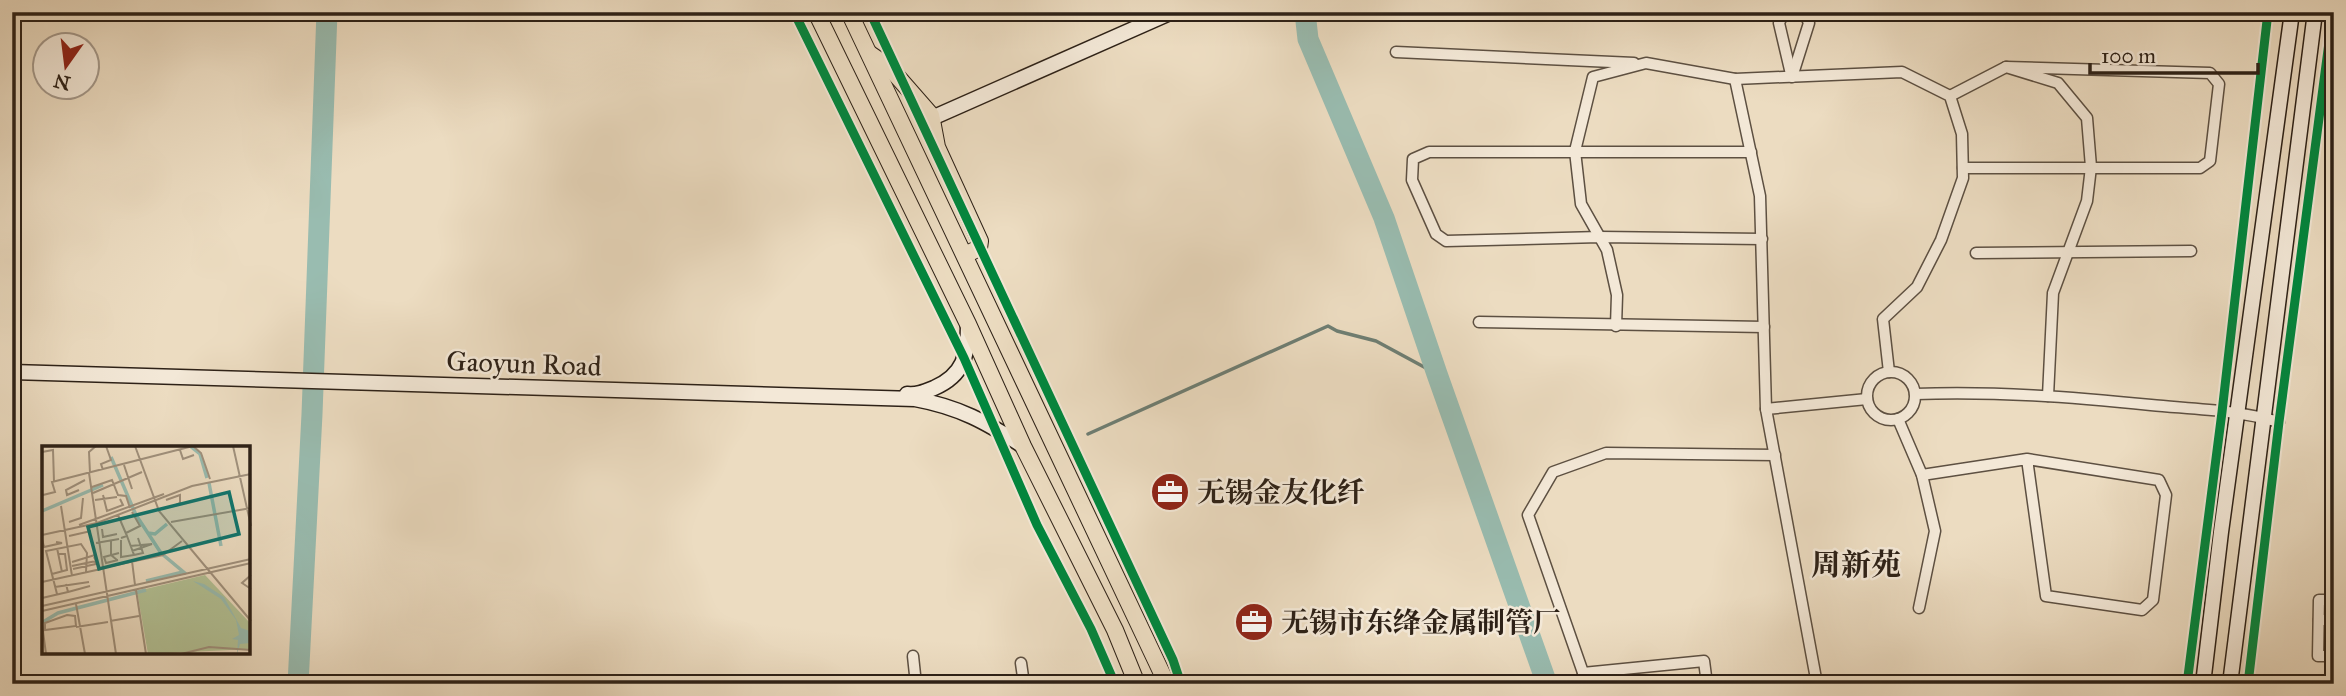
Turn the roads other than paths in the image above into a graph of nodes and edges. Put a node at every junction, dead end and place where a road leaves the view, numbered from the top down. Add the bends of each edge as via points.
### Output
1 (816, 12) edge
2 (849, 12) edge
3 (1160, 12) edge
4 (1172, 12) edge
5 (1784, 12) edge
6 (1804, 12) edge
7 (2292, 12) edge
8 (2315, 12) edge
9 (1396, 52) dead end
10 (869, 53) junction
11 (1647, 63) junction
12 (2006, 67) junction
13 (1792, 77) junction
14 (1735, 79) junction
15 (1951, 96) junction
16 (931, 116) junction
17 (1575, 150) junction
18 (1751, 152) junction
19 (1962, 167) junction
20 (2091, 167) junction
21 (1600, 237) junction
22 (1762, 239) junction
23 (2068, 250) junction
24 (2191, 251) dead end
25 (1976, 253) dead end
26 (965, 255) junction
27 (1479, 322) dead end
28 (968, 324) junction
29 (1616, 326) junction
30 (1764, 327) junction
31 (12, 370) edge
32 (1889, 372) junction
33 (1915, 394) junction
34 (2048, 396) junction
35 (1867, 400) junction
36 (1766, 409) junction
37 (2237, 414) junction
38 (2263, 417) junction
39 (1898, 419) junction
40 (2279, 422) dead end
41 (1023, 446) junction
42 (1775, 455) junction
43 (2027, 459) junction
44 (1922, 475) junction
45 (2334, 600) edge
46 (1919, 608) dead end
47 (2319, 620) junction
48 (2334, 620) edge
49 (913, 656) dead end
50 (2334, 656) edge
51 (1021, 663) dead end
52 (1585, 678) edge
53 (916, 684) edge
54 (1024, 684) edge
55 (1137, 684) edge
56 (1167, 684) edge
57 (1707, 684) edge
58 (1817, 684) edge
59 (2203, 684) edge
60 (2230, 684) edge

1 - 28 main road
2 - 10 main road
3 - 16 main road
4 - 16 main road
5 - 13 street via 1779,23
6 - 13 street via 1810,23
7 - 37 main road
8 - 38 main road
9 - 11 street
10 - 16 main road via 889,67
10 - 26 main road
11 - 14 street
11 - 17 street via 1593,77
12 - 15 street
12 - 20 street via 2059,83 2087,118
12 - 20 street via 2210,73 2219,84 2210,161 2200,168
13 - 14 street
13 - 15 street via 1902,72
14 - 18 street
15 - 19 street via 1962,134
16 - 26 main road via 937,147 980,241 979,248
17 - 18 street
17 - 21 street via 1581,204
17 - 21 street via 1429,152 1413,159 1412,180 1436,234 1446,241
18 - 22 street
19 - 20 street
19 - 32 street via 1963,178 1941,240 1917,287 1883,320
20 - 23 street via 2087,201
21 - 22 street
21 - 29 street via 1617,295
22 - 30 street
23 - 24 street
23 - 25 street
23 - 34 street via 2053,293
26 - 56 main road
27 - 29 street
28 - 31 main road, Gaoyun Road via 968,349 962,366 944,383 917,395
28 - 41 main road
29 - 30 street
30 - 36 street
31 - 41 main road, Gaoyun Road via 915,399 968,414
32 - 33 street via 1909,380
32 - 35 street via 1870,383
33 - 34 street
33 - 39 street via 1911,410
34 - 37 street
35 - 36 street
35 - 39 street via 1874,414
36 - 42 street
37 - 38 street
37 - 59 main road
38 - 40 street
38 - 60 main road
39 - 44 street
41 - 55 main road
42 - 52 street via 1606,453 1553,472 1528,515
42 - 58 street
43 - 43 street via 2046,596 2142,610 2153,600 2166,495 2159,480
43 - 44 street
44 - 46 street via 1935,531
45 - 47 street via 2319,600
47 - 48 street
47 - 50 street via 2318,656
49 - 53 street
51 - 54 street
52 - 57 street via 1704,661

